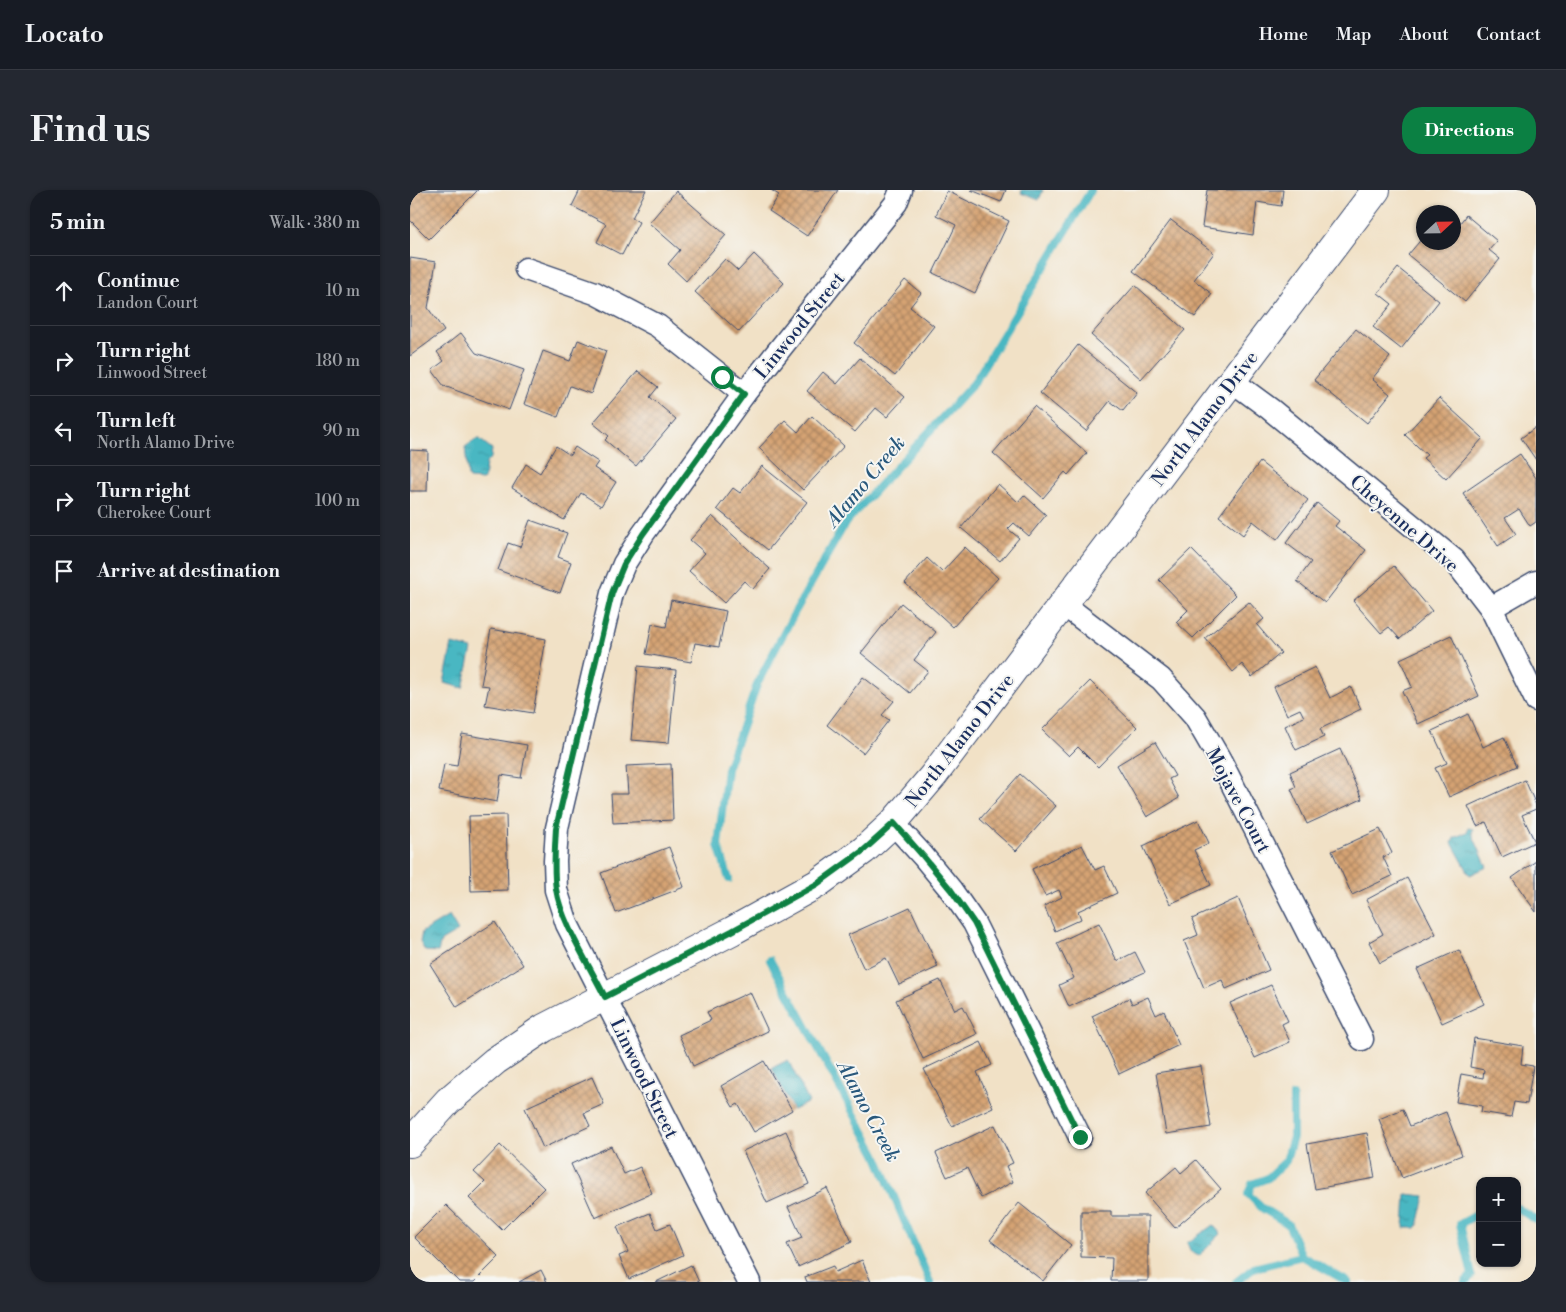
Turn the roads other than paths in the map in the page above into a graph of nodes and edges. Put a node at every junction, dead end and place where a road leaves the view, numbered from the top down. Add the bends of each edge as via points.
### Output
1 (901, 190) edge
2 (1376, 190) edge
3 (526, 269) dead end
4 (1232, 381) junction
5 (744, 394) junction
6 (1536, 582) edge
7 (1063, 604) junction
8 (1491, 608) junction
9 (1536, 700) edge
10 (894, 823) junction
11 (605, 997) junction
12 (1362, 1039) dead end
13 (1080, 1137) dead end
14 (410, 1143) edge
15 (749, 1282) edge

1 - 5 street, Linwood Street via 896,204
2 - 4 street, North Alamo Drive
3 - 5 street via 594,293 658,326
4 - 7 street, North Alamo Drive
4 - 8 street, Cheyenne Drive via 1454,560
5 - 11 street, Linwood Street via 624,564 612,593 556,828 556,890 567,924
6 - 8 street
7 - 10 street, North Alamo Drive
7 - 12 street, Mojave Court via 1160,679 1195,717
8 - 9 street, Cheyenne Drive
10 - 11 street, North Alamo Drive via 864,850 817,884
10 - 13 street via 974,923
11 - 14 street, North Alamo Drive via 544,1028 495,1061 448,1101
11 - 15 street, Linwood Street

